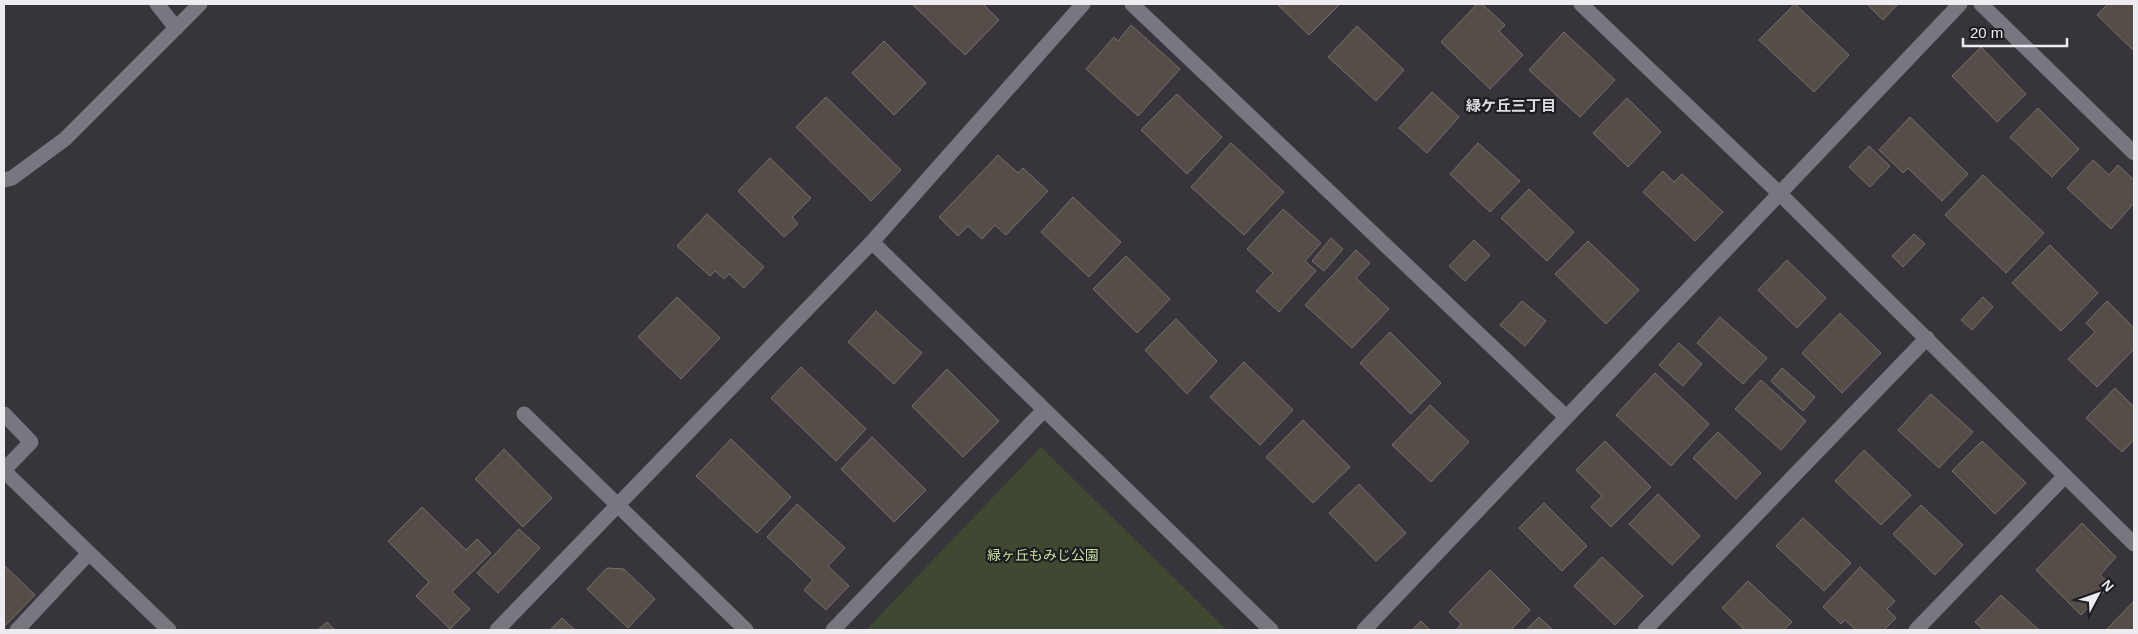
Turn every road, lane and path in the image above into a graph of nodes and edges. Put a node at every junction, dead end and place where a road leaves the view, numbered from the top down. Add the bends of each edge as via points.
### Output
1 (157, 4) edge
2 (200, 4) edge
3 (1083, 4) edge
4 (1132, 4) edge
5 (1581, 4) edge
6 (1960, 4) edge
7 (1980, 4) edge
8 (176, 28) junction
9 (2134, 153) edge
10 (4, 180) edge
11 (1780, 194) junction
12 (872, 242) junction
13 (1927, 338) junction
14 (1043, 411) junction
15 (4, 414) edge
16 (524, 414) dead end
17 (1566, 417) junction
18 (4, 470) edge
19 (2065, 476) junction
20 (617, 505) junction
21 (2134, 544) edge
22 (89, 553) junction
23 (17, 630) edge
24 (169, 630) edge
25 (497, 630) edge
26 (746, 630) edge
27 (833, 630) edge
28 (1271, 630) edge
29 (1364, 630) edge
30 (1645, 630) edge
31 (1916, 630) edge

1 - 8 street
2 - 8 street
3 - 12 street
4 - 17 street
5 - 11 street
6 - 11 street
7 - 9 street
8 - 10 street via 65,139 12,178
11 - 13 street
11 - 17 street
12 - 14 street
12 - 20 street
13 - 19 street
13 - 30 street
14 - 27 street
14 - 28 street
15 - 18 street via 31,442
16 - 20 street
17 - 29 street
18 - 22 street
19 - 21 street
19 - 31 street
20 - 25 street
20 - 26 street
22 - 23 street
22 - 24 street

